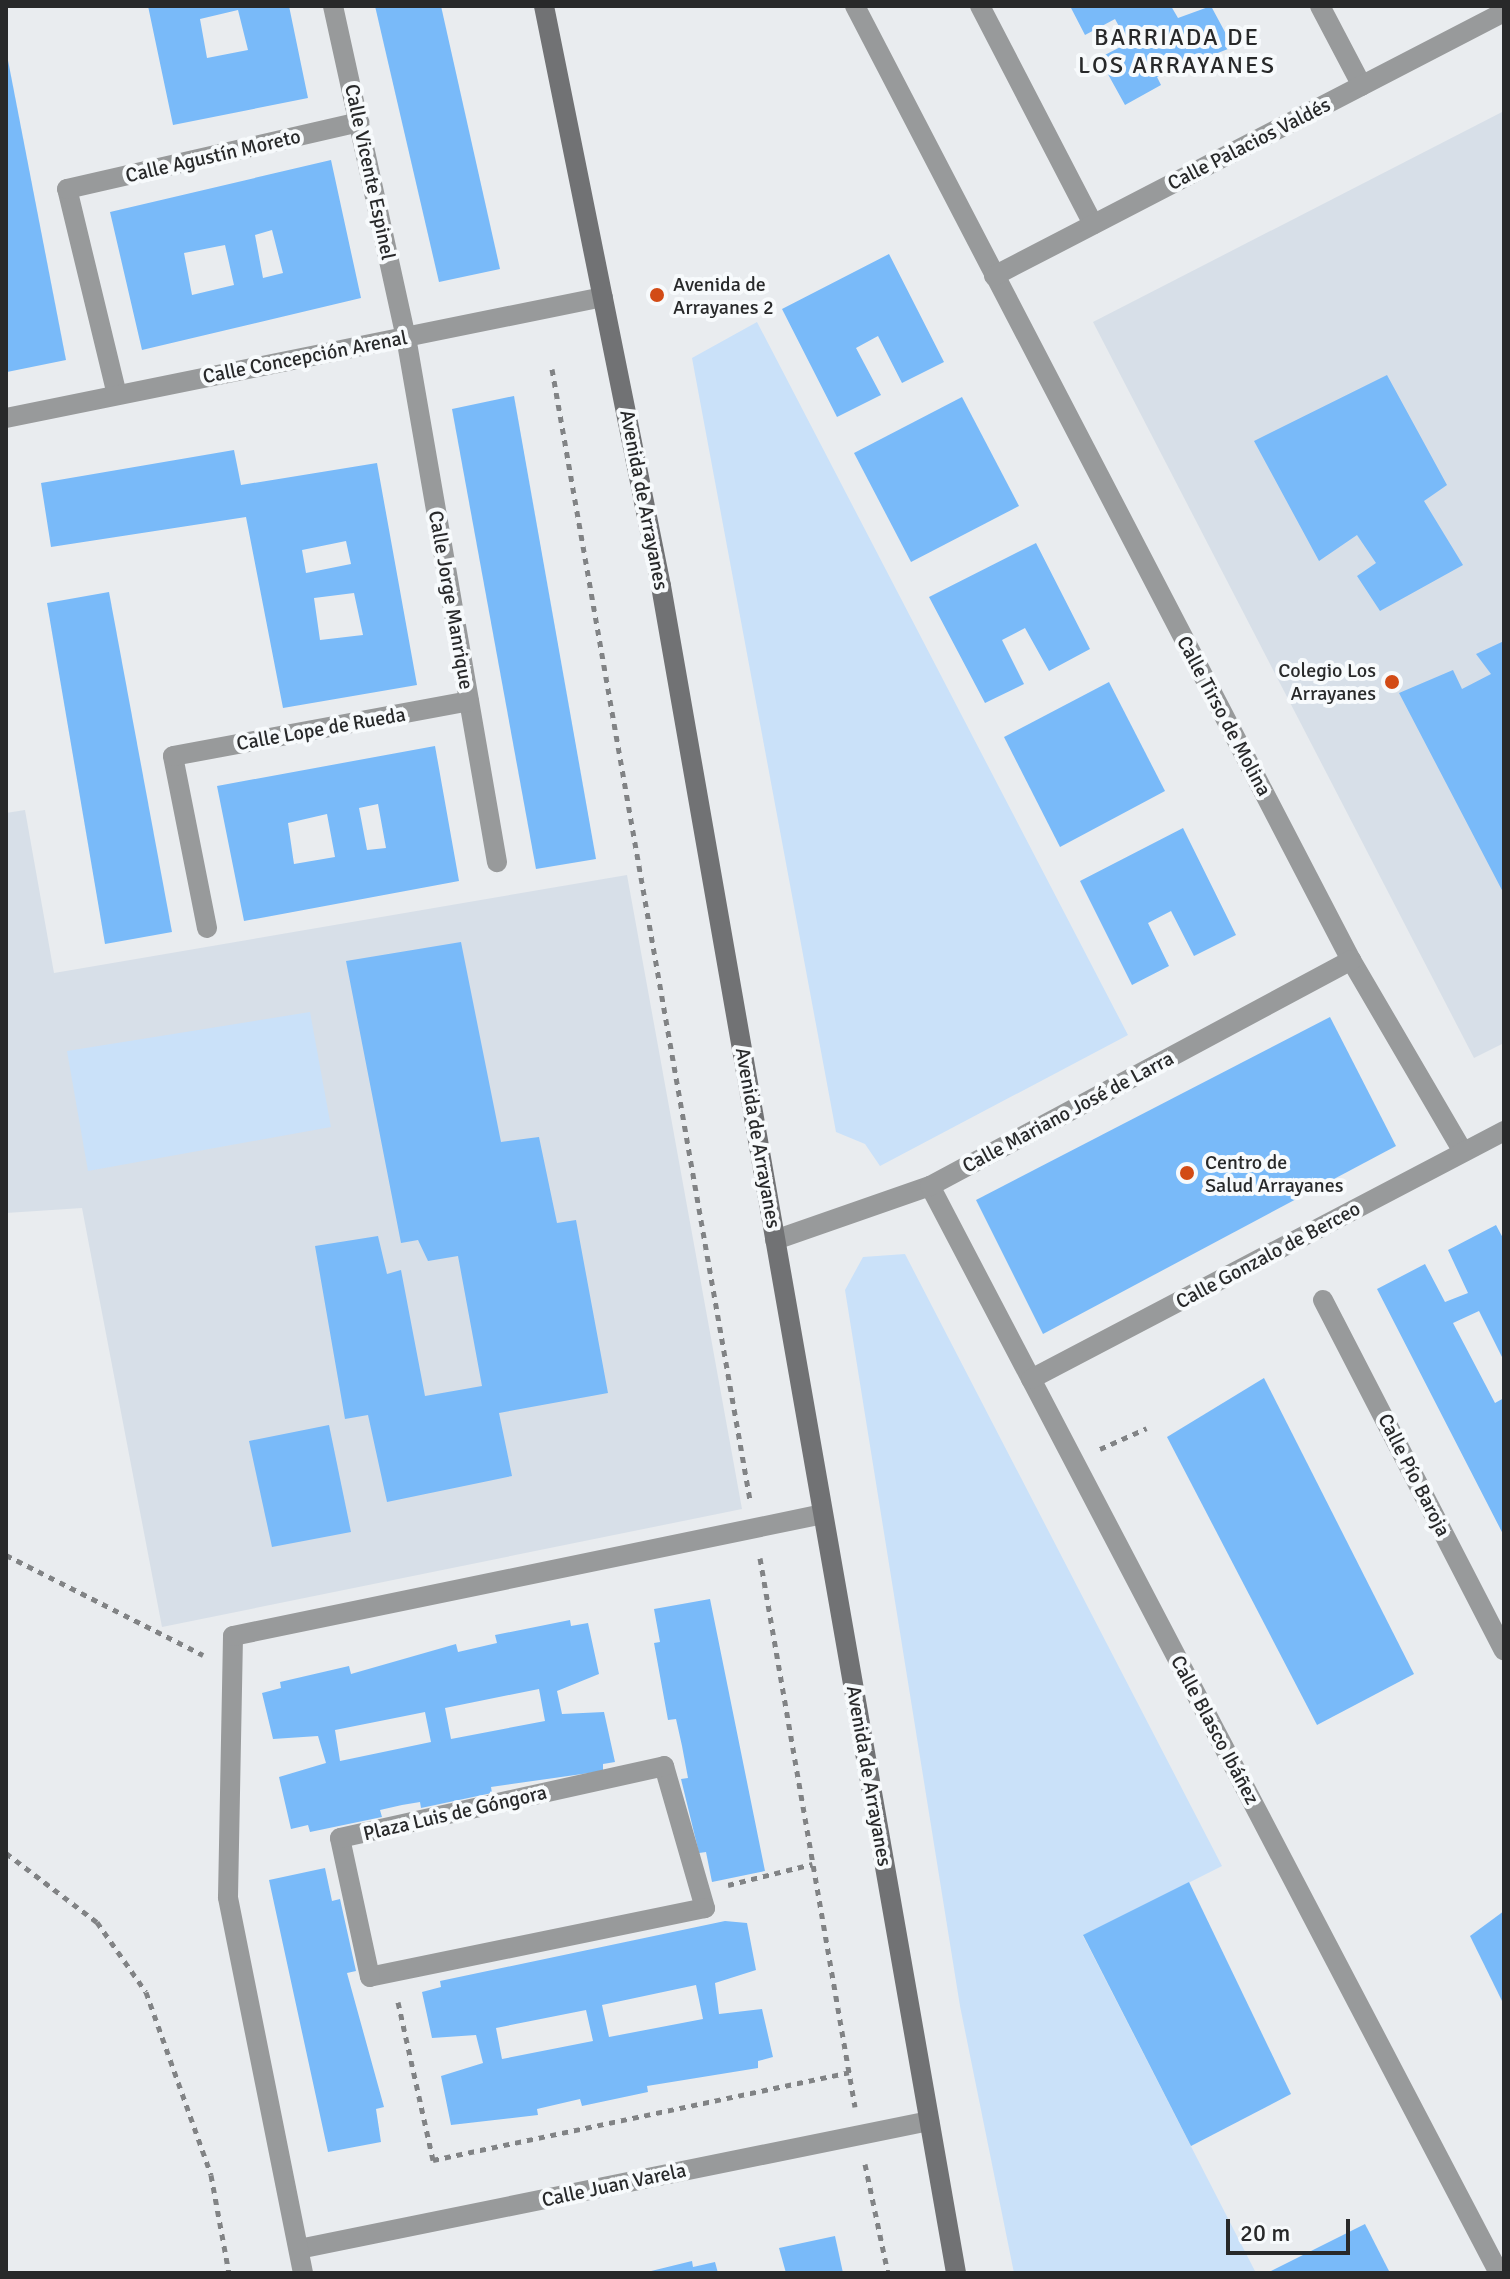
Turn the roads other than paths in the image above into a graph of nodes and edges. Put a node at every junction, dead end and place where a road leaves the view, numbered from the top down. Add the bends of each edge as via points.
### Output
1 (333, 6) edge
2 (544, 6) edge
3 (855, 6) edge
4 (980, 6) edge
5 (1320, 6) edge
6 (1504, 12) edge
7 (1362, 86) junction
8 (359, 122) junction
9 (1093, 224) junction
10 (994, 276) junction
11 (603, 297) junction
12 (406, 337) junction
13 (117, 395) junction
14 (6, 418) edge
15 (469, 701) junction
16 (497, 862) dead end
17 (207, 928) dead end
18 (1351, 960) junction
19 (1504, 1131) edge
20 (1463, 1152) junction
21 (930, 1186) junction
22 (775, 1240) junction
23 (1323, 1300) dead end
24 (1031, 1379) junction
25 (823, 1514) junction
26 (1504, 1650) edge
27 (700, 1891) joint
28 (929, 2121) junction
29 (299, 2249) junction
30 (1497, 2259) edge
31 (303, 2273) edge
32 (956, 2273) edge

1 - 8 street, Calle Vicente Espinel
2 - 11 street, Avenida de Arrayanes
3 - 10 street, Calle Tirso de Molina
4 - 9 street
5 - 7 street
6 - 7 street, Calle Palacios Valdés
7 - 9 street, Calle Palacios Valdés
8 - 12 street, Calle Vicente Espinel
8 - 13 street, Calle Agustín Moreto via 67,189
9 - 10 street, Calle Palacios Valdés
10 - 18 street, Calle Tirso de Molina
11 - 12 street, Calle Concepción Arenal
11 - 22 street, Avenida de Arrayanes
12 - 13 street, Calle Concepción Arenal
12 - 15 street, Calle Jorge Manrique
13 - 14 street, Calle Concepción Arenal
15 - 16 street, Calle Jorge Manrique
15 - 17 street, Calle Lope de Rueda via 173,756
18 - 20 street, Calle Tirso de Molina
18 - 21 street, Calle Mariano José de Larra
19 - 20 street, Calle Gonzalo de Berceo
20 - 24 street, Calle Gonzalo de Berceo
21 - 22 street, Calle Mariano José de Larra
21 - 24 street, Calle Blasco Ibáñez
22 - 25 street, Avenida de Arrayanes
23 - 26 street, Calle Pío Baroja
24 - 30 street, Calle Blasco Ibáñez
25 - 28 street, Avenida de Arrayanes
25 - 29 street via 233,1636 228,1897
27 - 27 street, Plaza Luis de Góngora via 705,1908 370,1977 340,1838 664,1766
28 - 29 street, Calle Juan Varela
28 - 32 street, Avenida de Arrayanes
29 - 31 street

